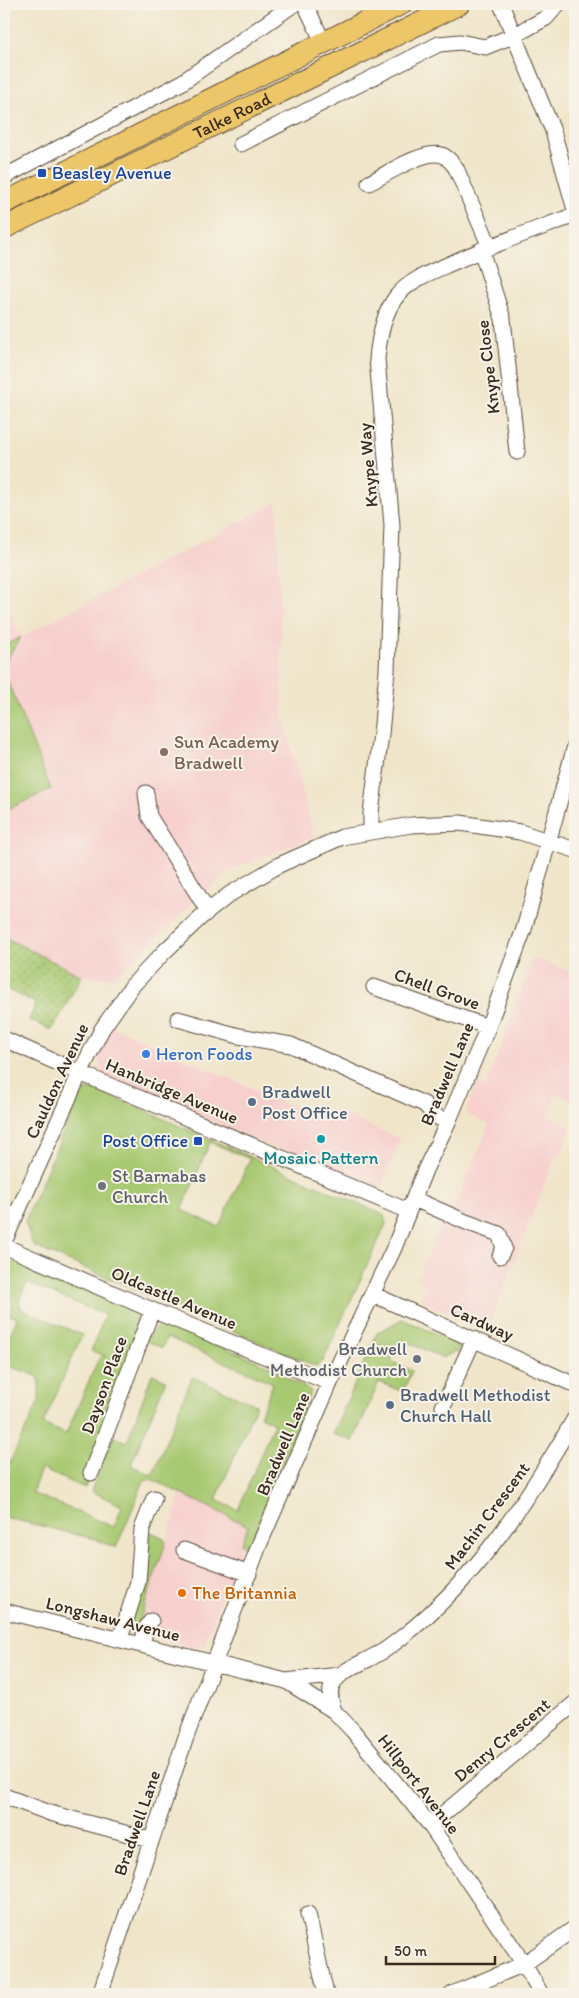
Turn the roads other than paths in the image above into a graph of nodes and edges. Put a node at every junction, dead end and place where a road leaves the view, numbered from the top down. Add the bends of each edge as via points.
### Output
1 (294, 4) edge
2 (305, 4) edge
3 (401, 4) edge
4 (427, 4) edge
5 (459, 4) edge
6 (502, 4) edge
7 (558, 4) edge
8 (515, 35) junction
9 (330, 41) junction
10 (240, 144) dead end
11 (4, 177) edge
12 (370, 183) dead end
13 (4, 202) edge
14 (575, 210) edge
15 (575, 214) edge
16 (5, 224) edge
17 (485, 248) junction
18 (517, 452) dead end
19 (575, 746) edge
20 (146, 793) dead end
21 (371, 831) junction
22 (549, 840) junction
23 (575, 850) edge
24 (208, 911) junction
25 (374, 987) dead end
26 (178, 1019) dead end
27 (488, 1027) junction
28 (4, 1039) edge
29 (80, 1073) junction
30 (448, 1122) junction
31 (411, 1205) junction
32 (4, 1242) edge
33 (4, 1246) edge
34 (500, 1256) dead end
35 (372, 1294) junction
36 (152, 1310) junction
37 (474, 1339) junction
38 (330, 1383) junction
39 (575, 1385) edge
40 (443, 1407) dead end
41 (575, 1418) edge
42 (91, 1473) dead end
43 (154, 1498) dead end
44 (184, 1550) dead end
45 (248, 1574) junction
46 (4, 1612) edge
47 (151, 1621) dead end
48 (120, 1639) junction
49 (142, 1644) junction
50 (213, 1663) junction
51 (340, 1675) junction
52 (286, 1681) junction
53 (575, 1702) edge
54 (334, 1711) junction
55 (4, 1796) edge
56 (430, 1825) junction
57 (151, 1840) junction
58 (308, 1914) dead end
59 (575, 1928) edge
60 (524, 1964) junction
61 (100, 1994) edge
62 (326, 1994) edge
63 (452, 1994) edge
64 (541, 1994) edge

1 - 11 street via 181,83
2 - 9 street
3 - 9 highway, Talke Road
4 - 9 highway, Talke Road via 376,27
5 - 16 highway, Talke Road
6 - 8 street
7 - 8 street, Talke Road via 546,18
8 - 10 street, Talke Road via 485,47 460,42 439,44
8 - 14 street via 559,149
9 - 13 highway, Talke Road
12 - 17 street, Knype Close via 421,156 441,154 456,168
15 - 17 street, Knype Way
17 - 18 street, Knype Close via 503,319
17 - 21 street, Knype Way via 412,283 396,298 380,334 377,359 392,525 386,671
19 - 22 street, Bradwell Lane
20 - 24 street via 149,816
21 - 22 street, Cauldon Avenue via 460,823
21 - 24 street, Cauldon Avenue via 342,837 279,865
22 - 23 street
22 - 27 street, Bradwell Lane via 524,929
24 - 29 street, Cauldon Avenue via 132,986 102,1028
25 - 27 street, Chell Grove
26 - 30 street via 239,1036 291,1045 424,1104 437,1117
27 - 30 street, Bradwell Lane
28 - 29 street, Hanbridge Avenue
29 - 31 street, Hanbridge Avenue via 235,1144
29 - 32 street, Cauldon Avenue
30 - 31 street, Bradwell Lane
31 - 34 street, Hanbridge Avenue via 499,1234 504,1248
31 - 35 street, Bradwell Lane
33 - 36 street, Oldcastle Avenue
35 - 37 street, Cardway
35 - 38 street, Bradwell Lane
36 - 38 street, Oldcastle Avenue
36 - 42 street, Dayson Place
37 - 39 street, Cardway
37 - 40 street
38 - 45 street, Bradwell Lane
41 - 51 street, Machin Crescent via 527,1498 456,1589 402,1638
43 - 48 street via 142,1529 138,1582
44 - 45 street
45 - 50 street, Bradwell Lane
46 - 48 street, Longshaw Avenue
47 - 49 street
48 - 49 street, Longshaw Avenue
49 - 50 street, Longshaw Avenue
50 - 52 street, Hillport Avenue
50 - 57 street, Bradwell Lane
51 - 52 street, Machin Crescent
51 - 54 street via 331,1690
52 - 54 street, Hillport Avenue
53 - 56 street, Denry Crescent
54 - 56 street, Hillport Avenue
55 - 57 street via 50,1813
56 - 60 street, Hillport Avenue
57 - 61 street, Bradwell Lane
58 - 62 street
59 - 60 street
60 - 63 street
60 - 64 street, Hillport Avenue

